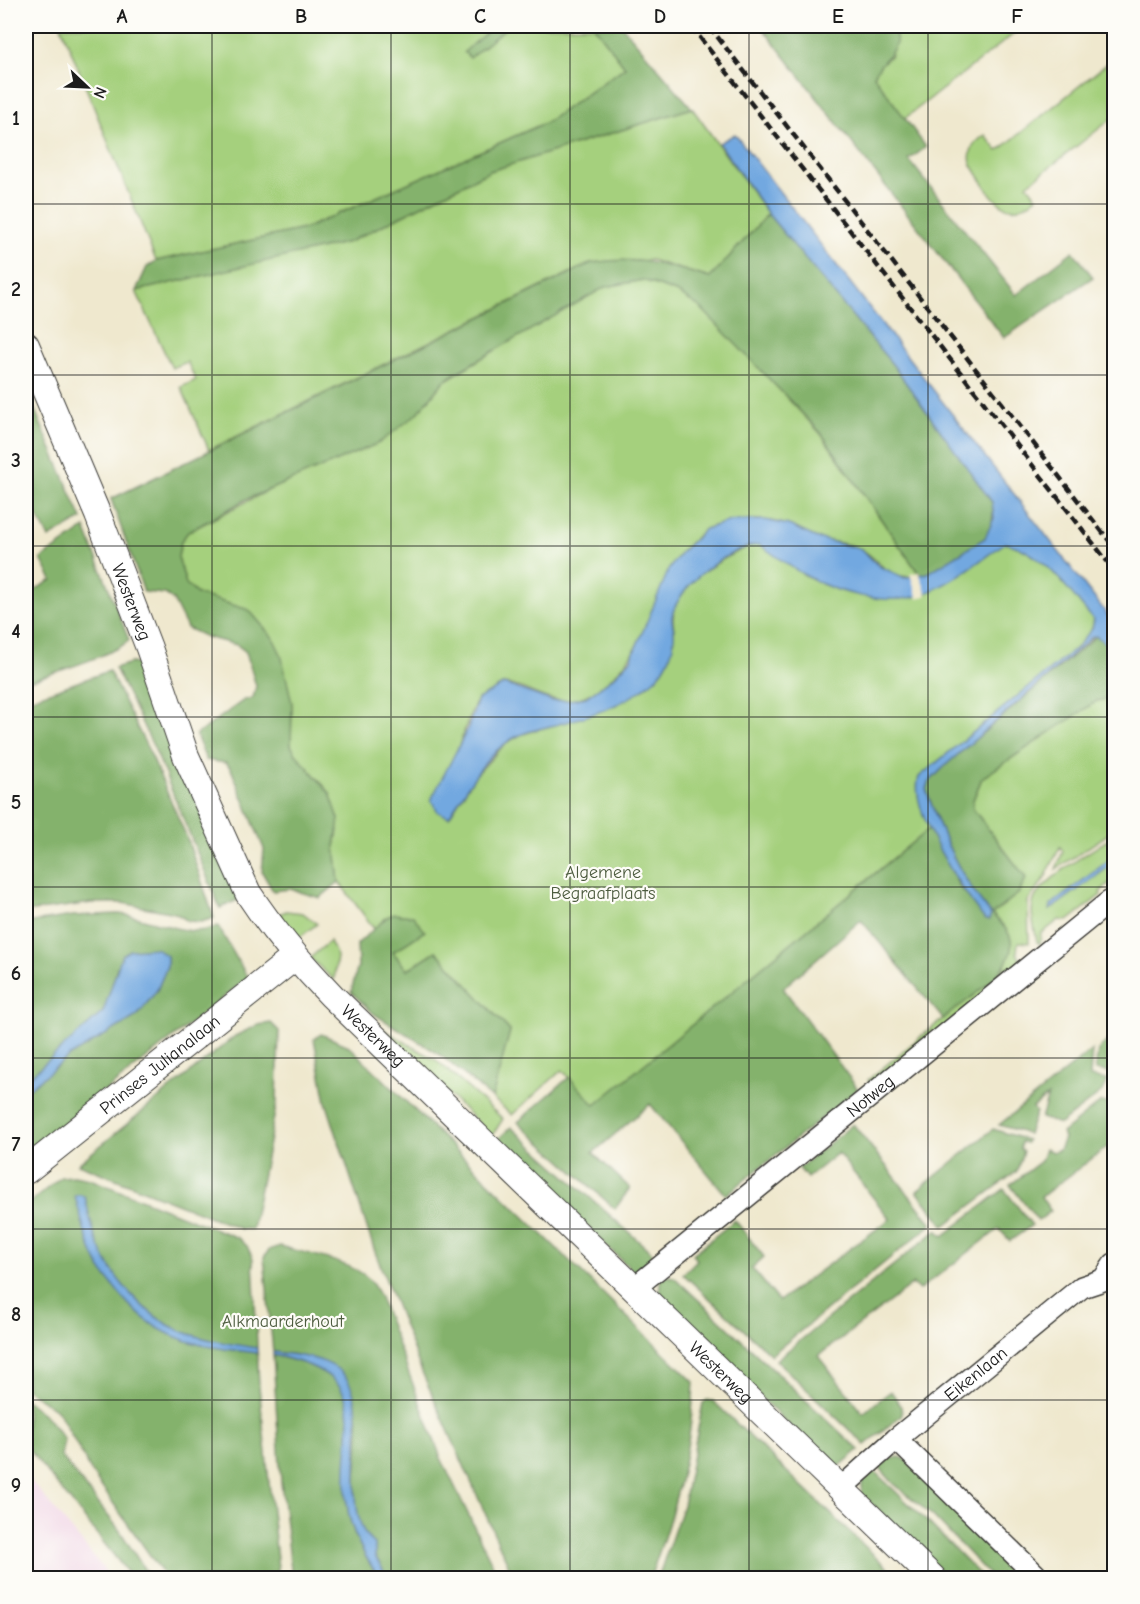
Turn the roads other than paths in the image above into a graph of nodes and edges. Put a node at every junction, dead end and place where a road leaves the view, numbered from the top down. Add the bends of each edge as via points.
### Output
1 (26, 345) edge
2 (1112, 903) edge
3 (295, 957) junction
4 (26, 1171) edge
5 (1111, 1279) edge
6 (633, 1289) junction
7 (896, 1438) junction
8 (840, 1489) junction
9 (933, 1578) edge
10 (1039, 1578) edge

1 - 3 street, Westerweg via 102,526 186,756 248,893
2 - 6 street, Notweg
3 - 4 street, Prinses Julianalaan
3 - 6 street, Westerweg
5 - 7 street, Eikenlaan via 1082,1287
6 - 8 street, Westerweg
7 - 8 street, Eikenlaan
7 - 10 street
8 - 9 street, Westerweg

